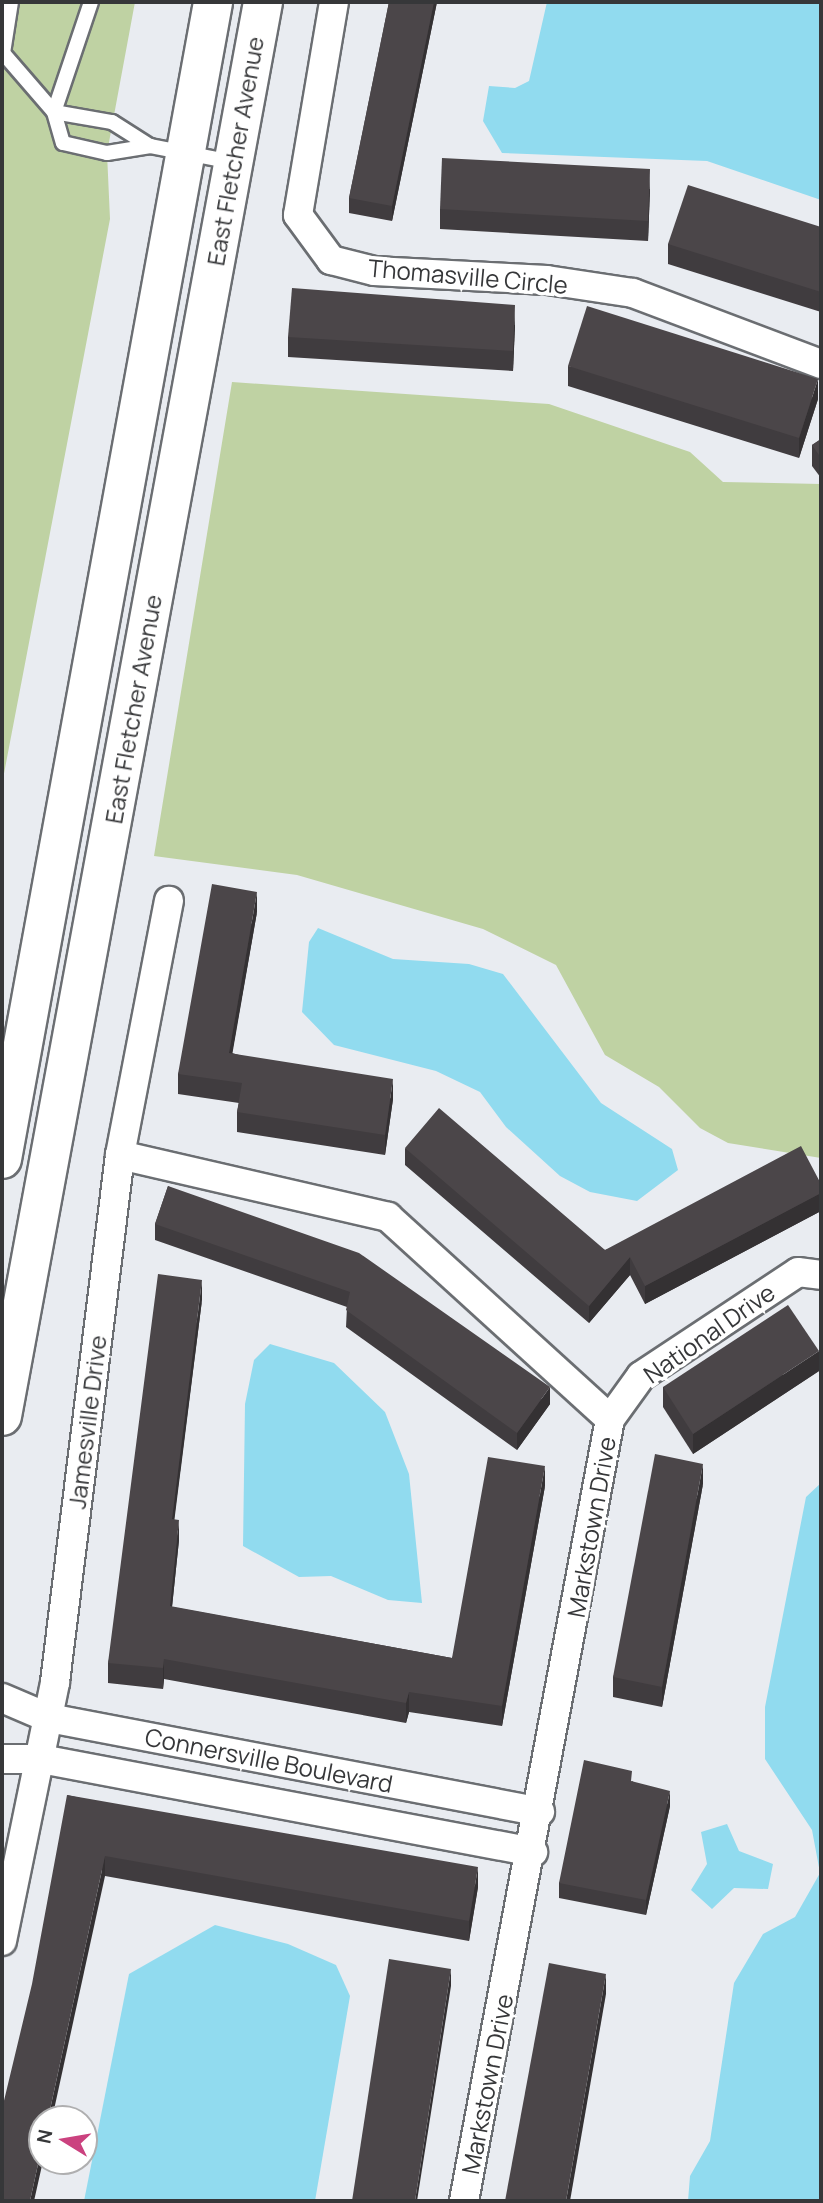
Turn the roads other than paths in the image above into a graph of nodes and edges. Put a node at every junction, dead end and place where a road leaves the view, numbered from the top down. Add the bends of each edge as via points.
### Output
1 (10, 2) edge
2 (91, 2) edge
3 (214, 2) edge
4 (263, 2) edge
5 (334, 2) edge
6 (54, 112) junction
7 (168, 149) junction
8 (234, 162) junction
9 (821, 364) edge
10 (169, 901) dead end
11 (19, 1058) junction
12 (67, 1067) junction
13 (120, 1155) junction
14 (2, 1158) edge
15 (821, 1275) edge
16 (2, 1416) edge
17 (610, 1419) junction
18 (2, 1698) edge
19 (49, 1718) junction
20 (2, 1759) edge
21 (41, 1759) junction
22 (540, 1812) junction
23 (533, 1852) junction
24 (2, 1941) edge
25 (464, 2201) edge

1 - 6 lane via 3,53
2 - 6 lane
3 - 7 main road, East Fletcher Avenue
4 - 8 main road, East Fletcher Avenue
5 - 9 street, Thomasville Circle via 298,215 331,260 374,271 547,280 633,293
6 - 7 lane via 112,121
6 - 7 lane via 63,143 107,153
7 - 8 lane
7 - 11 main road, East Fletcher Avenue
8 - 12 main road, East Fletcher Avenue
10 - 13 street, Jamesville Drive
11 - 12 lane
11 - 14 main road, East Fletcher Avenue
12 - 16 main road, East Fletcher Avenue
13 - 17 street, Markstown Drive via 388,1217
13 - 19 street, Jamesville Drive
15 - 17 street, National Drive via 798,1272 641,1376
17 - 22 street, Markstown Drive
18 - 19 street, Connersville Boulevard
19 - 21 street, Jamesville Drive
19 - 22 street, Connersville Boulevard
20 - 21 street, Connersville Boulevard
21 - 23 street, Connersville Boulevard
21 - 24 street, Jamesville Drive
22 - 23 street, Markstown Drive
23 - 25 street, Markstown Drive

